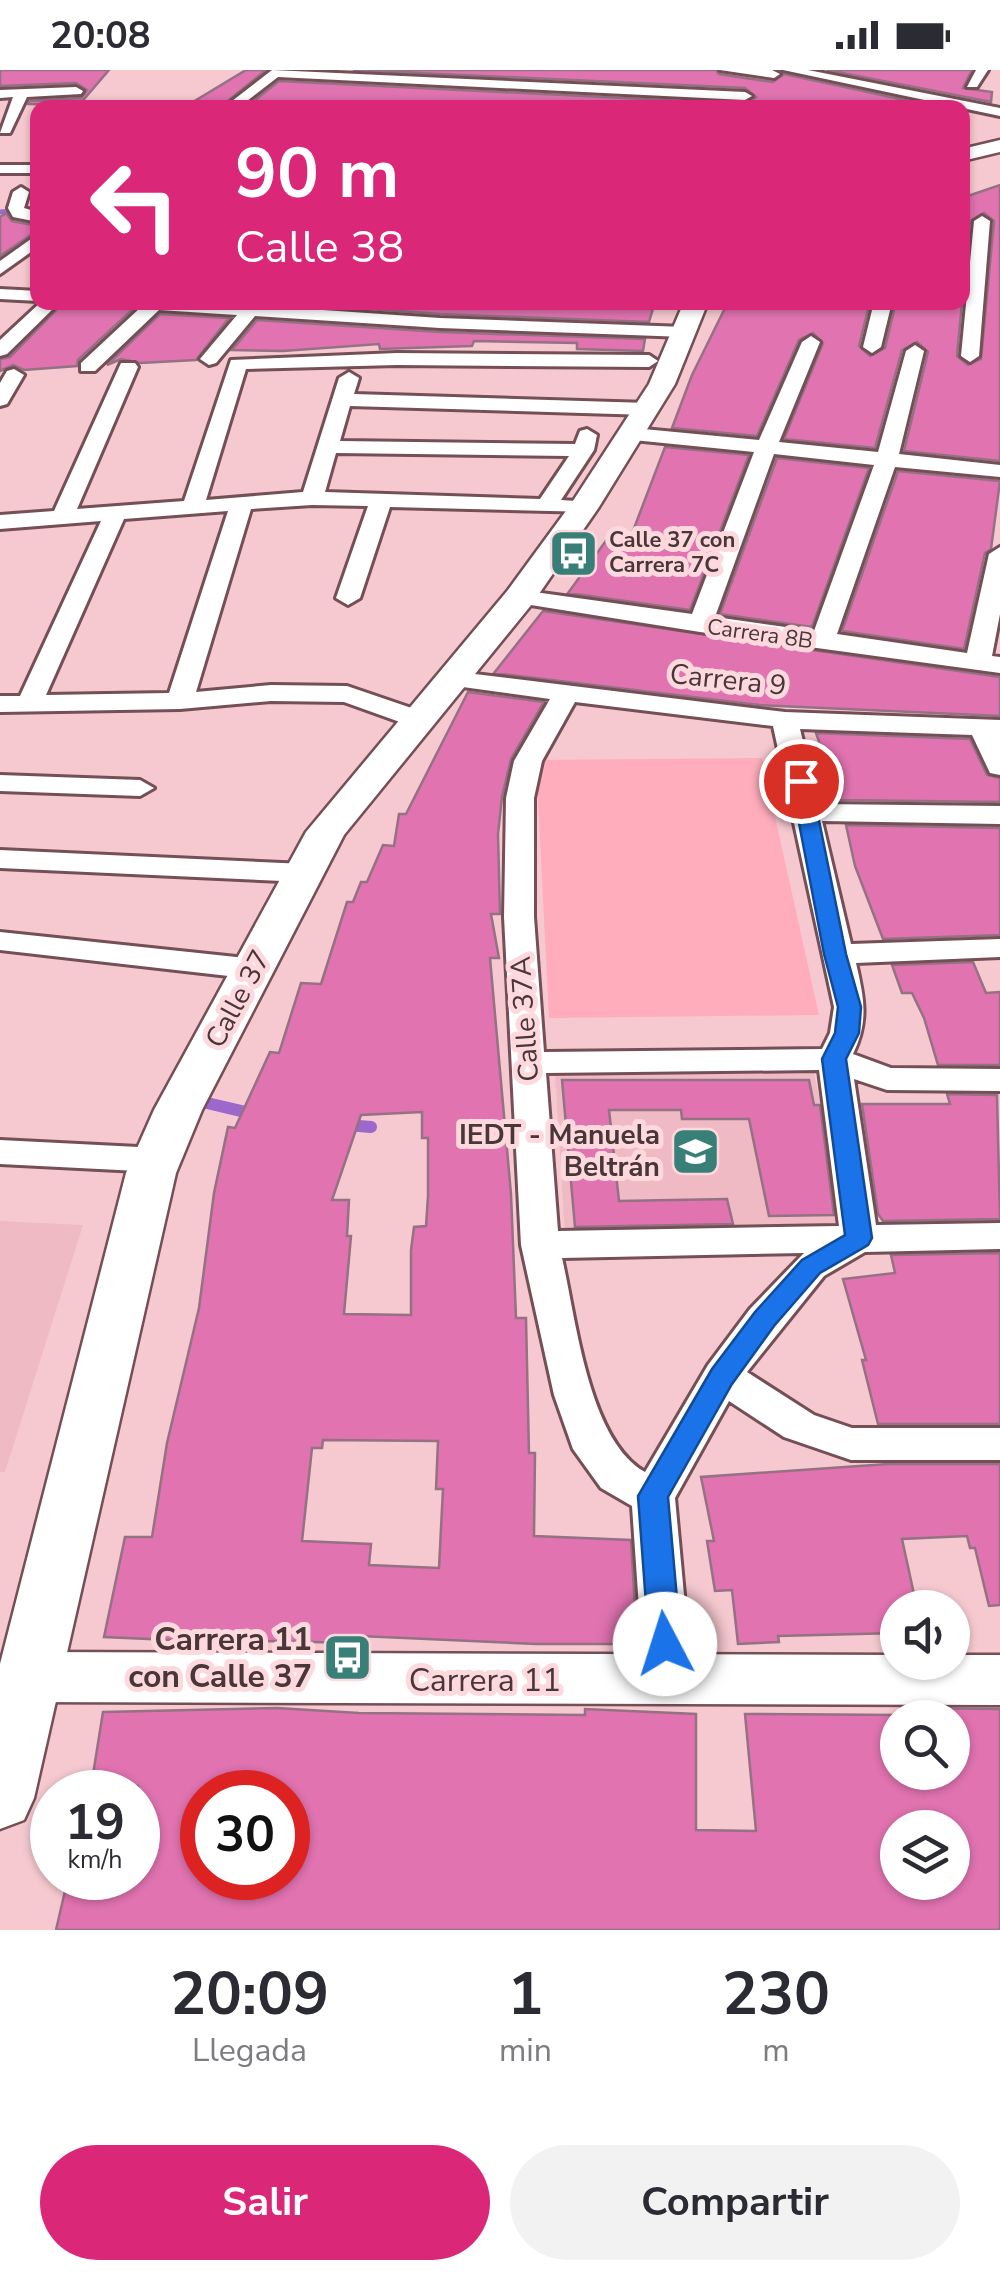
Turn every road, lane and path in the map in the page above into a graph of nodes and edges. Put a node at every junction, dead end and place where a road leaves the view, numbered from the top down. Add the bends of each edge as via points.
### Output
1 (502, 70) edge
2 (573, 70) edge
3 (726, 70) edge
4 (982, 70) edge
5 (782, 72) edge
6 (972, 84) dead end
7 (564, 86) junction
8 (486, 89) junction
9 (76, 91) dead end
10 (22, 93) junction
11 (0, 94) edge
12 (247, 94) junction
13 (266, 95) dead end
14 (239, 100) edge
15 (718, 100) edge
16 (743, 100) edge
17 (935, 100) edge
18 (970, 106) edge
19 (1000, 112) edge
20 (5, 130) dead end
21 (1000, 146) edge
22 (970, 153) edge
23 (0, 169) edge
24 (30, 169) edge
25 (0, 192) edge
26 (23, 202) edge
27 (982, 221) dead end
28 (30, 245) edge
29 (0, 269) edge
30 (970, 284) edge
31 (0, 294) edge
32 (970, 295) edge
33 (30, 296) edge
34 (1000, 297) edge
35 (43, 310) edge
36 (150, 310) edge
37 (251, 310) edge
38 (353, 310) edge
39 (450, 310) edge
40 (553, 310) edge
41 (881, 310) edge
42 (968, 310) edge
43 (690, 317) edge
44 (440, 323) junction
45 (811, 342) dead end
46 (429, 346) dead end
47 (872, 347) dead end
48 (320, 349) dead end
49 (0, 350) edge
50 (915, 351) dead end
51 (970, 356) dead end
52 (209, 358) dead end
53 (649, 361) dead end
54 (353, 362) junction
55 (532, 366) junction
56 (88, 367) dead end
57 (128, 368) dead end
58 (14, 375) dead end
59 (0, 400) edge
60 (343, 400) junction
61 (594, 406) junction
62 (641, 422) junction
63 (328, 447) junction
64 (766, 448) junction
65 (584, 450) junction
66 (887, 459) junction
67 (1000, 471) edge
68 (312, 498) junction
69 (381, 500) junction
70 (242, 505) junction
71 (565, 506) junction
72 (192, 510) junction
73 (115, 514) junction
74 (62, 518) junction
75 (0, 522) edge
76 (1000, 554) edge
77 (520, 597) junction
78 (348, 598) dead end
79 (700, 625) junction
80 (822, 642) junction
81 (989, 663) edge
82 (450, 679) junction
83 (566, 694) junction
84 (180, 701) junction
85 (30, 703) junction
86 (0, 704) edge
87 (420, 720) junction
88 (785, 720) junction
89 (991, 728) edge
90 (1000, 767) edge
91 (0, 783) edge
92 (140, 788) dead end
93 (809, 812) junction
94 (1000, 815) edge
95 (0, 860) edge
96 (305, 873) junction
97 (0, 941) edge
98 (1000, 948) edge
99 (835, 954) junction
100 (255, 970) junction
101 (834, 1059) junction
102 (528, 1063) junction
103 (1000, 1080) edge
104 (0, 1152) edge
105 (158, 1160) junction
106 (1000, 1236) edge
107 (859, 1238) junction
108 (540, 1245) junction
109 (722, 1376) junction
110 (1000, 1444) edge
111 (653, 1496) junction
112 (30, 1676) junction
113 (1000, 1680) edge
114 (668, 1681) junction
115 (0, 1798) edge

1 - 8 street
2 - 7 street
3 - 5 street
4 - 6 street
5 - 16 street
5 - 17 street
7 - 8 street
7 - 15 street
8 - 12 street via 274,73
9 - 10 street via 46,85
10 - 11 street
10 - 20 street
12 - 13 street
12 - 14 street
18 - 19 street
21 - 22 main road
23 - 24 street
25 - 26 street
27 - 30 street
28 - 29 street
31 - 33 street
32 - 34 street
35 - 49 street
36 - 56 street
37 - 52 street
38 - 44 street
38 - 48 street
39 - 44 street
40 - 55 street
41 - 47 street
42 - 51 street
43 - 55 street
43 - 62 main road, Calle 37
44 - 46 street
44 - 55 street
45 - 64 street
50 - 66 street
53 - 55 street
54 - 55 street
54 - 60 street
54 - 72 street via 238,364
55 - 60 street
55 - 61 street
57 - 74 street
58 - 59 street
60 - 63 street
61 - 62 street
61 - 65 street
62 - 64 street
62 - 71 main road, Calle 37
63 - 65 street
63 - 68 street
64 - 66 street
64 - 79 street
65 - 71 street
66 - 67 street
66 - 80 street
68 - 69 street
68 - 70 street
69 - 71 street
69 - 78 street
70 - 72 street
70 - 84 street
71 - 77 main road, Calle 37
72 - 73 street
73 - 74 street
73 - 85 street
74 - 75 street
76 - 81 street
77 - 79 street, Carrera 8B
77 - 82 main road, Calle 37
79 - 80 street, Carrera 8B
80 - 81 street, Carrera 8B
82 - 83 street, Carrera 9
82 - 87 main road, Calle 37
83 - 88 street, Carrera 9
83 - 102 street, Calle 37A via 528,761 520,798
84 - 85 street
84 - 87 street via 347,694
85 - 86 street
87 - 96 main road, Calle 37 via 326,832
88 - 89 street, Carrera 9
88 - 93 street
89 - 90 street
91 - 92 street
93 - 94 street
93 - 99 street
95 - 96 street
96 - 100 main road, Calle 37
97 - 100 street
98 - 99 street
99 - 101 street via 850,1007
100 - 105 main road, Calle 37
101 - 102 street
101 - 103 street via 887,1079
101 - 107 street
102 - 108 street, Calle 37A
104 - 105 street
105 - 112 main road, Calle 37
106 - 107 street
107 - 108 street
107 - 109 street via 811,1266 788,1289
108 - 111 street, Calle 37A via 574,1395 594,1449 616,1476
109 - 110 street via 798,1426 851,1444
109 - 111 street
111 - 114 street
112 - 114 street, Carrera 11
112 - 115 main road, Calle 37
113 - 114 street, Carrera 11

